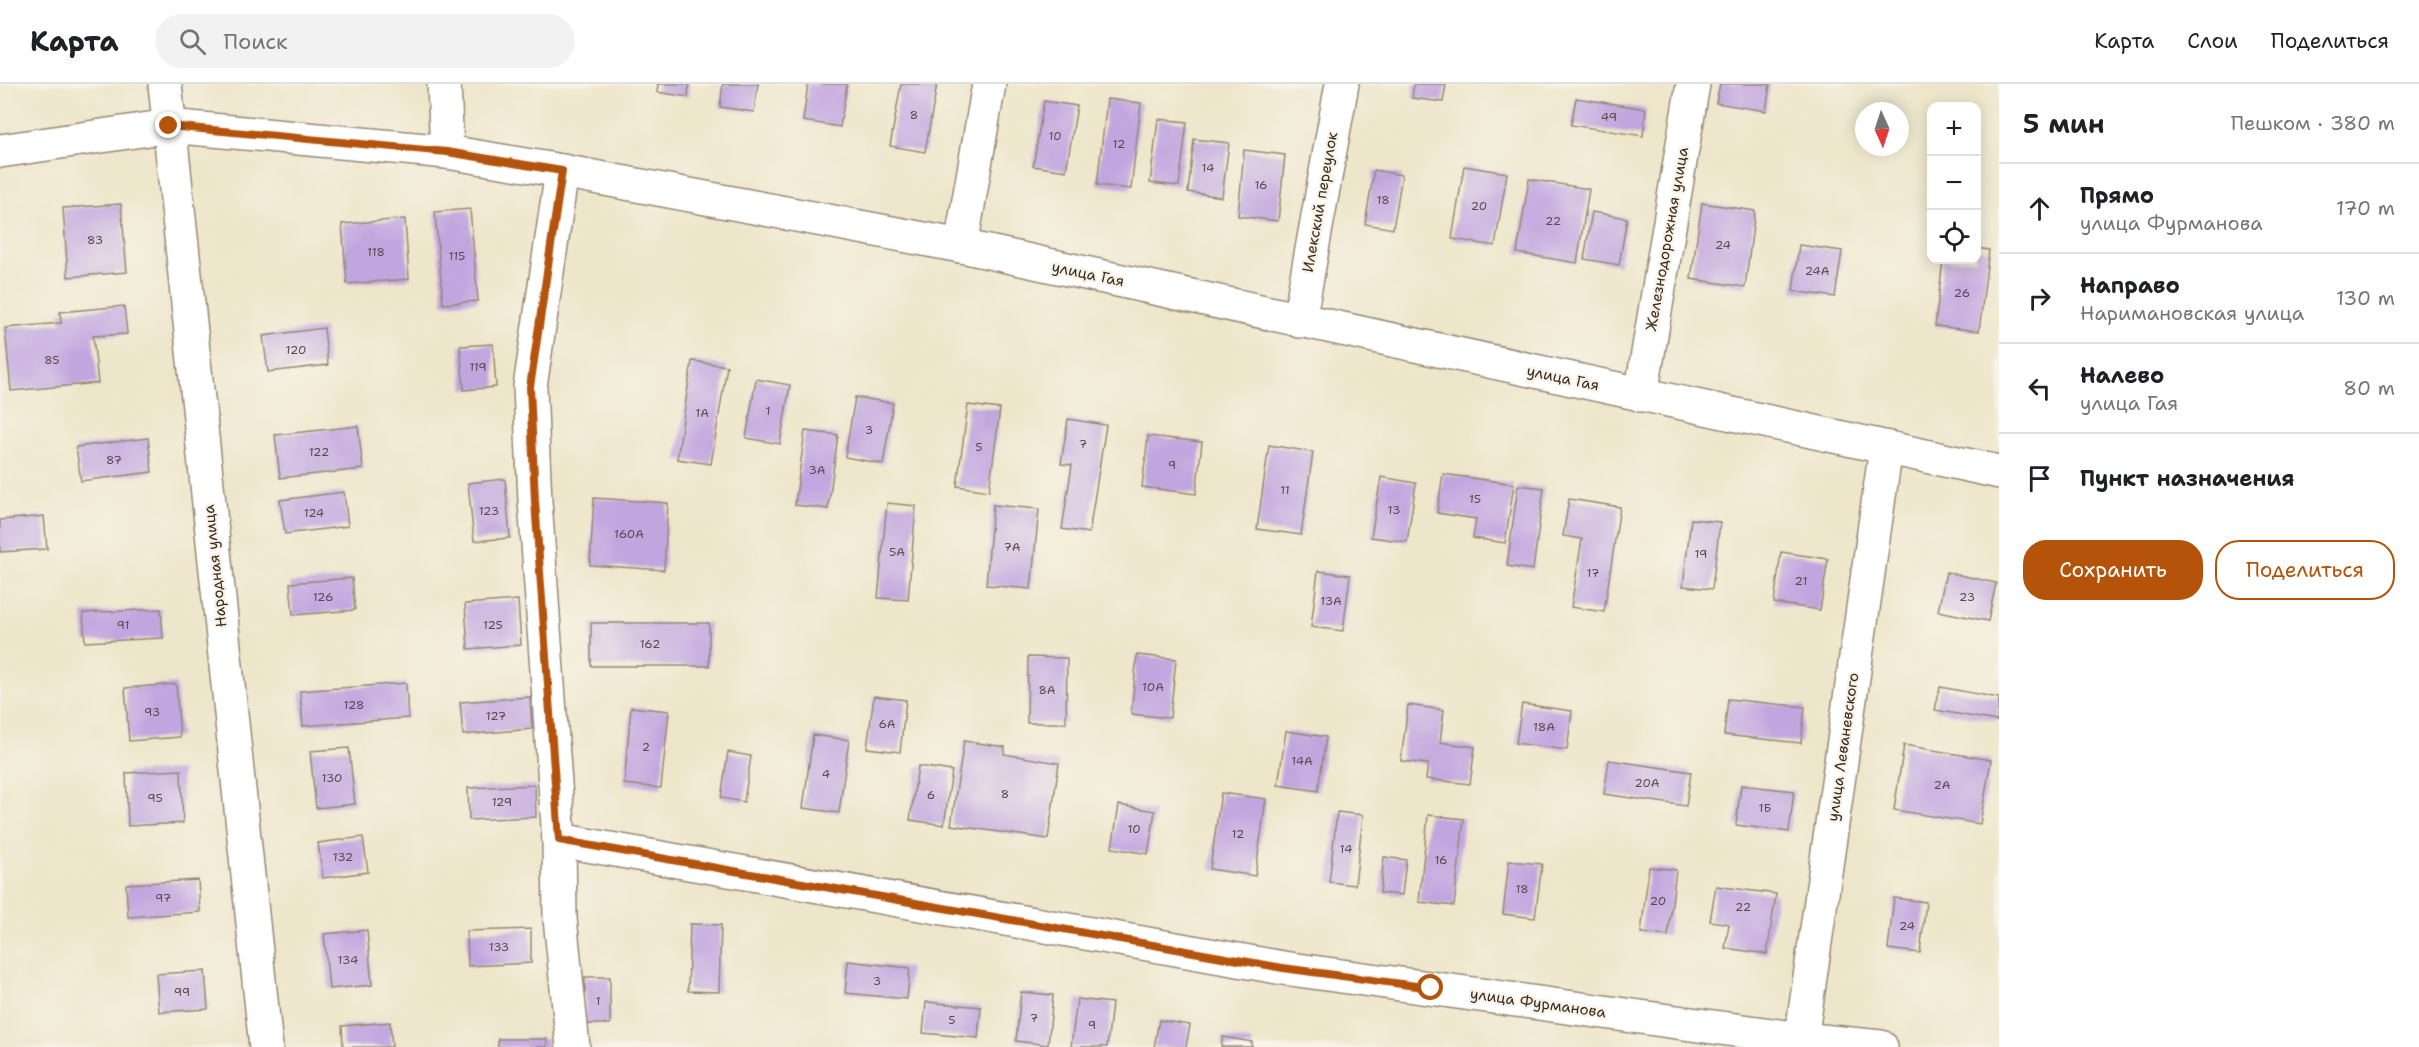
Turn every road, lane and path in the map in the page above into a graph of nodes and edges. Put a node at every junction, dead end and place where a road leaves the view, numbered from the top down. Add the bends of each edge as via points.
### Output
1 (165, 84) edge
2 (444, 84) edge
3 (989, 84) edge
4 (1342, 84) edge
5 (1693, 84) edge
6 (169, 126) junction
7 (0, 151) edge
8 (447, 152) junction
9 (562, 171) junction
10 (961, 246) junction
11 (1299, 321) junction
12 (1641, 395) junction
13 (1886, 448) junction
14 (1999, 472) edge
15 (559, 840) junction
16 (1801, 1043) edge
17 (266, 1047) edge
18 (573, 1047) edge
19 (1881, 1047) edge

1 - 6 street, Народная улица
2 - 8 street
3 - 10 street
4 - 11 street, Илекский переулок
5 - 12 street, Железнодорожная улица
6 - 7 street, улица Гая
6 - 8 street, улица Гая
6 - 17 street, Народная улица
8 - 9 street, улица Гая
9 - 10 street, улица Гая
9 - 15 street via 530,387
10 - 11 street, улица Гая
11 - 12 street, улица Гая
12 - 13 street, улица Гая
13 - 14 street, улица Гая
13 - 16 street, улица Леваневского
15 - 16 street, улица Фурманова via 1283,968
15 - 18 street via 560,918
16 - 19 street, улица Фурманова

